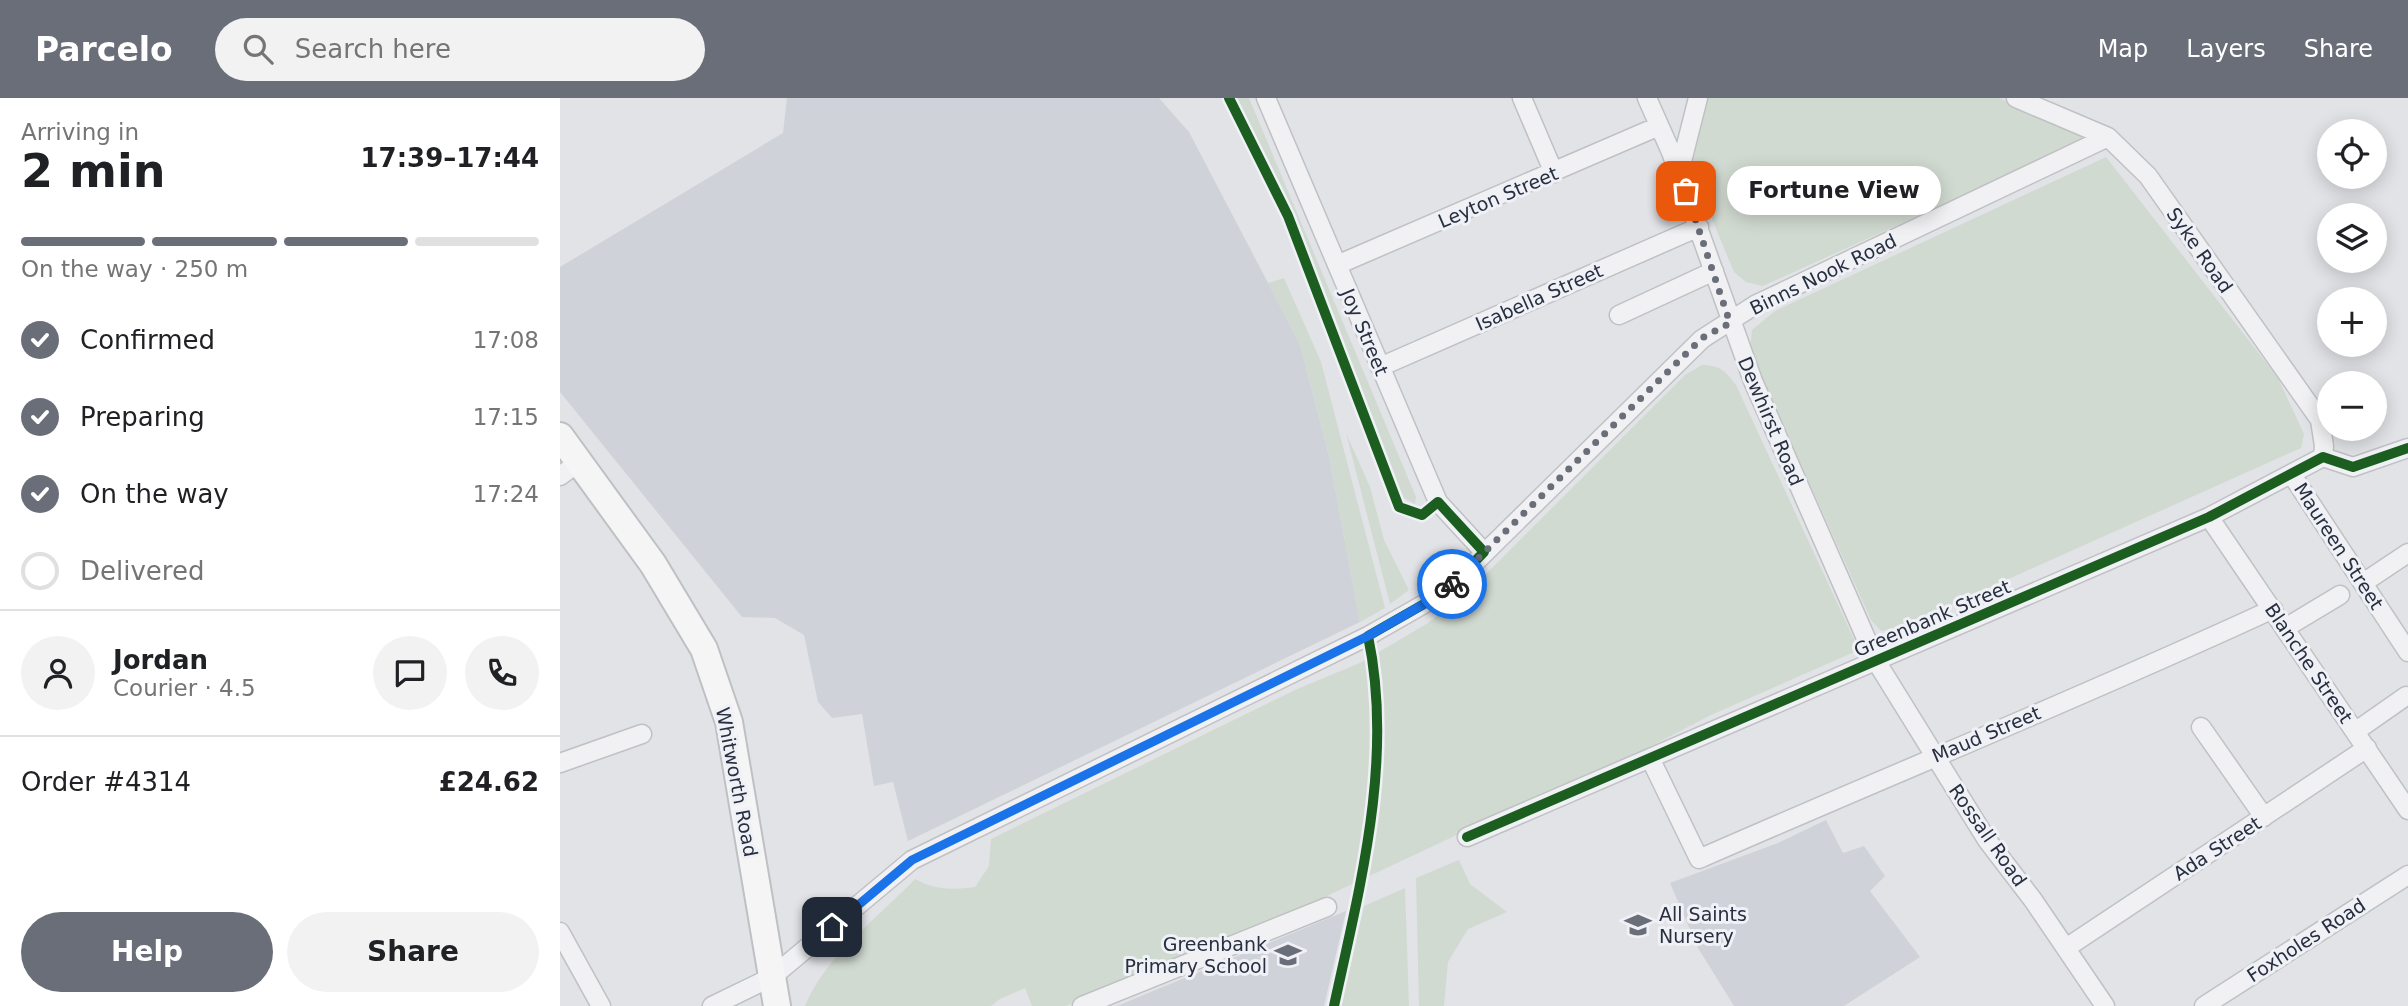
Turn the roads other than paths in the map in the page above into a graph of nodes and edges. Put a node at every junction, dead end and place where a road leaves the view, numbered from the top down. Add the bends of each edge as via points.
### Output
1 (1266, 98) edge
2 (1522, 98) edge
3 (1647, 98) edge
4 (1698, 98) edge
5 (2017, 98) edge
6 (1659, 126) junction
7 (2108, 137) junction
8 (1554, 173) junction
9 (1679, 173) junction
10 (1699, 227) junction
11 (1337, 265) junction
12 (1714, 271) junction
13 (1619, 315) dead end
14 (1730, 323) junction
15 (1380, 367) junction
16 (560, 436) edge
17 (2408, 448) edge
18 (2323, 457) junction
19 (569, 469) edge
20 (2292, 475) junction
21 (2209, 517) junction
22 (1484, 552) junction
23 (2408, 553) edge
24 (2363, 583) junction
25 (2340, 595) dead end
26 (2273, 610) junction
27 (2285, 628) junction
28 (2408, 652) edge
29 (1876, 661) junction
30 (2406, 696) dead end
31 (2201, 727) dead end
32 (2356, 731) junction
33 (642, 734) dead end
34 (2367, 748) junction
35 (1934, 756) junction
36 (1651, 760) junction
37 (560, 763) edge
38 (2408, 810) edge
39 (2264, 817) junction
40 (1467, 837) dead end
41 (2408, 875) edge
42 (1327, 907) dead end
43 (560, 932) edge
44 (2066, 947) junction
45 (772, 977) junction
46 (600, 1006) edge
47 (712, 1006) edge
48 (777, 1006) edge
49 (1082, 1006) edge
50 (2105, 1006) edge
51 (2204, 1006) edge

1 - 11 street, Joy Street
2 - 8 street
3 - 6 street, Dewhirst Road
4 - 9 street
5 - 7 street, Syke Road
6 - 8 street, Leyton Street
6 - 9 street, Dewhirst Road
7 - 14 street, Binns Nook Road via 1755,305
7 - 18 street, Syke Road via 2148,176 2320,420
8 - 11 street, Leyton Street
9 - 10 street, Dewhirst Road
10 - 12 street, Dewhirst Road
10 - 15 street, Isabella Street
11 - 15 street, Joy Street
12 - 13 street
12 - 14 street, Dewhirst Road
14 - 22 street, Binns Nook Road via 1702,338
14 - 29 street, Dewhirst Road
15 - 22 street, Joy Street via 1438,502
16 - 19 main road, Whitworth Road
17 - 18 street via 2353,467
18 - 20 street, Greenbank Street
19 - 45 main road, Whitworth Road via 653,564 704,649 729,722
20 - 21 street, Greenbank Street
20 - 24 street, Maureen Street
21 - 26 street, Blanche Street
21 - 29 street, Greenbank Street
22 - 45 street, Binns Nook Road via 1445,592 1368,636 912,860
23 - 24 street
24 - 28 street, Maureen Street
25 - 27 street
26 - 27 street, Blanche Street
26 - 35 street, Maud Street
27 - 32 street, Blanche Street
29 - 35 street, Rossall Road
29 - 36 street, Greenbank Street
30 - 32 street
31 - 39 street
32 - 34 street, Blanche Street
33 - 37 street
34 - 38 street, Blanche Street
34 - 39 street, Ada Street
35 - 36 street, Maud Street via 1699,859
35 - 44 street, Rossall Road via 1987,840
36 - 40 street, Greenbank Street
39 - 44 street, Ada Street
41 - 51 street, Foxholes Road
42 - 49 street
43 - 46 street
44 - 50 street, Rossall Road
45 - 47 street, Binns Nook Road
45 - 48 main road, Whitworth Road

